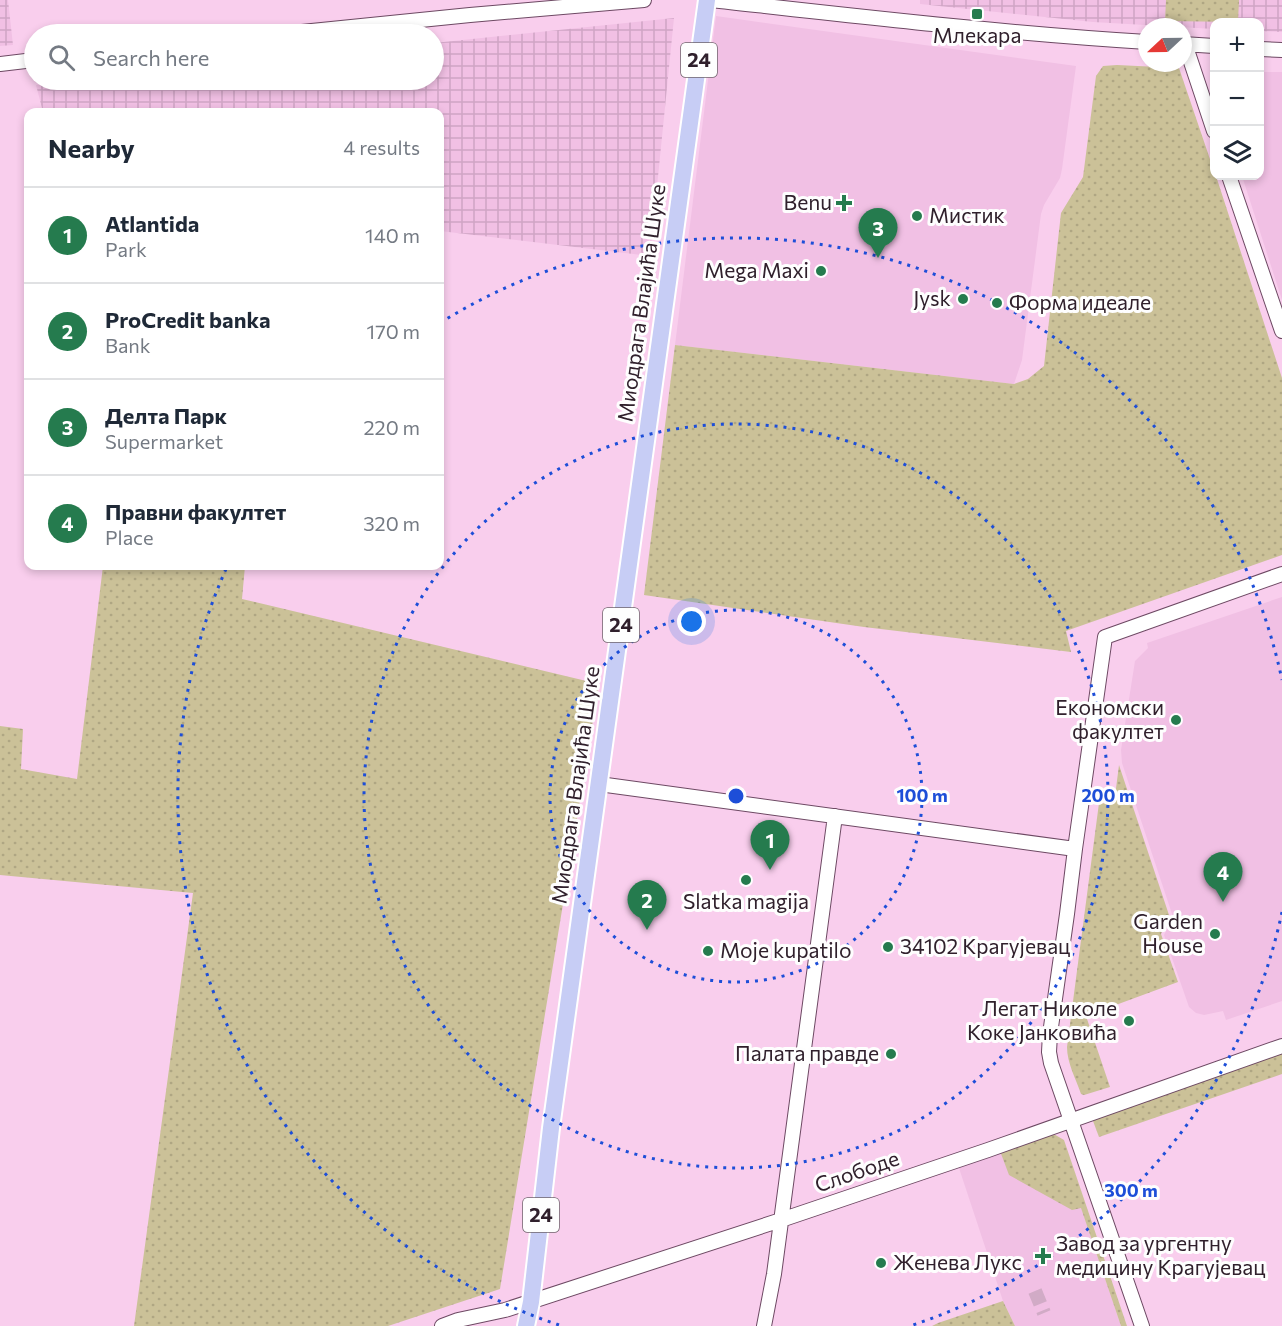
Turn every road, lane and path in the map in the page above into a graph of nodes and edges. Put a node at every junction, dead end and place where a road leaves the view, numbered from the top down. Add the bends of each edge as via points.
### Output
1 (644, 0) edge
2 (709, 0) edge
3 (381, 24) edge
4 (1138, 41) edge
5 (1192, 45) edge
6 (1210, 46) edge
7 (1264, 49) edge
8 (1282, 50) edge
9 (24, 61) edge
10 (0, 64) edge
11 (1192, 66) edge
12 (1213, 126) edge
13 (1230, 180) edge
14 (1282, 331) edge
15 (1282, 574) edge
16 (599, 784) junction
17 (835, 816) junction
18 (1075, 849) junction
19 (1282, 1046) edge
20 (1072, 1120) junction
21 (781, 1220) junction
22 (531, 1302) junction
23 (441, 1326) edge
24 (526, 1326) edge
25 (764, 1326) edge
26 (1142, 1326) edge

1 - 3 street
2 - 4 street
2 - 16 main road, Миодрага Влајића Шуке / 24
5 - 6 street
7 - 8 street
9 - 10 street
11 - 12 street
13 - 14 street
15 - 18 street via 1105,637
16 - 17 street
16 - 22 main road, Миодрага Влајића Шуке / 24
17 - 18 street
17 - 21 street
18 - 20 street via 1049,1046 1051,1063
19 - 20 street, Слободе
20 - 21 street, Слободе
20 - 26 street
21 - 22 street, Слободе
21 - 25 street
22 - 23 street, Слободе
22 - 24 main road, Миодрага Влајића Шуке / 24

